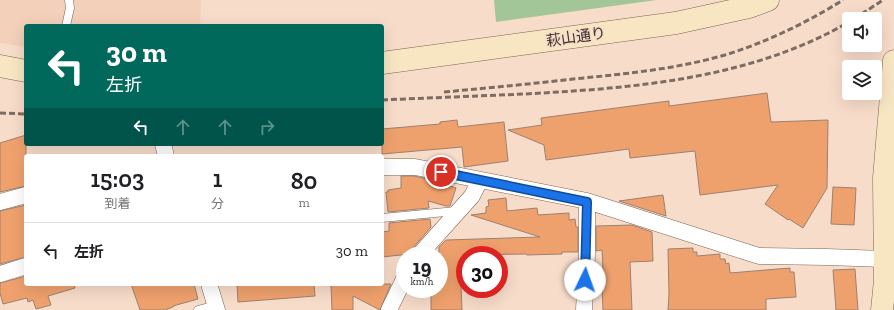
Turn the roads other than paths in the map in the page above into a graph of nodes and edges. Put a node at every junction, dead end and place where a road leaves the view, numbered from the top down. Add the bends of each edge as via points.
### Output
1 (69, 0) edge
2 (768, 0) edge
3 (66, 24) edge
4 (894, 61) edge
5 (384, 63) edge
6 (0, 66) edge
7 (24, 71) edge
8 (384, 167) edge
9 (480, 180) junction
10 (24, 196) edge
11 (0, 202) edge
12 (587, 202) junction
13 (459, 211) junction
14 (384, 218) edge
15 (427, 246) edge
16 (884, 259) junction
17 (24, 267) edge
18 (0, 274) edge
19 (210, 286) edge
20 (396, 296) edge
21 (216, 307) edge
22 (198, 310) edge
23 (389, 310) edge
24 (584, 310) edge
25 (882, 310) edge

1 - 3 lane
2 - 5 street, 萩山通り via 749,7 676,23
4 - 16 street via 884,178
6 - 7 street
8 - 9 street via 415,167
9 - 12 street
9 - 13 street via 472,196
10 - 11 street
12 - 16 street via 759,256
12 - 24 street
13 - 14 lane
13 - 15 street
16 - 25 street
17 - 18 street
19 - 21 street
20 - 23 street
21 - 22 lane

